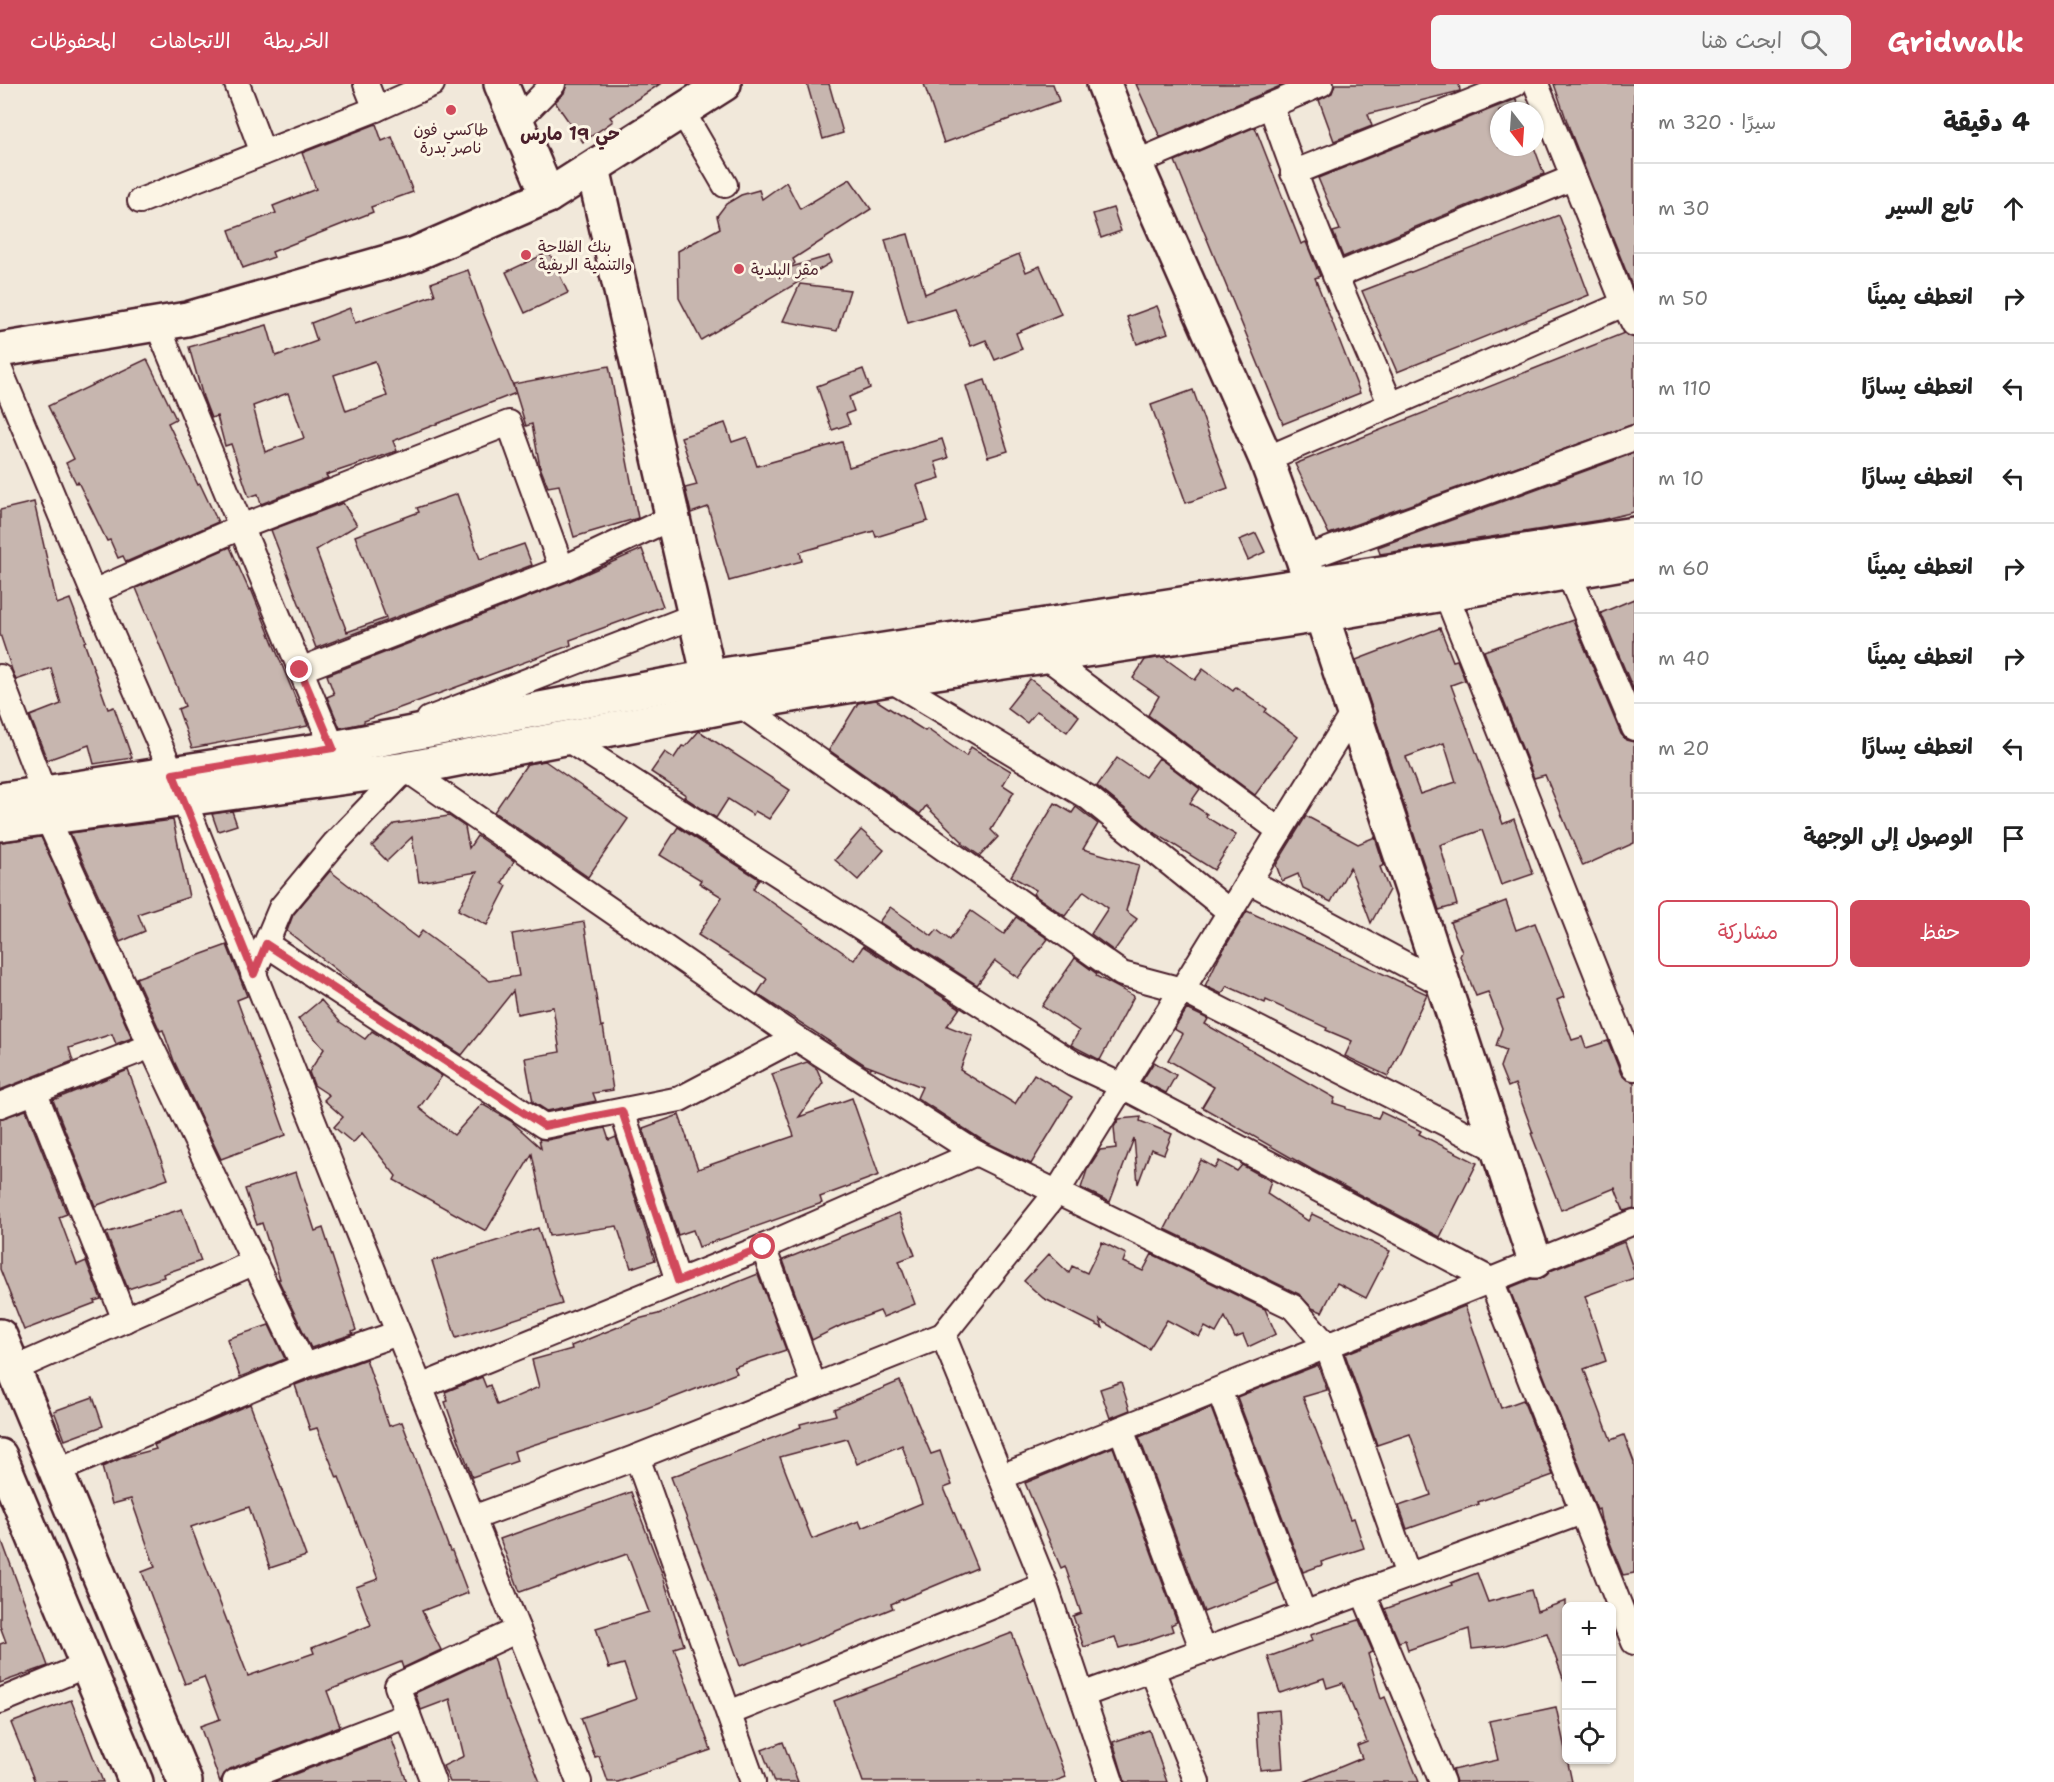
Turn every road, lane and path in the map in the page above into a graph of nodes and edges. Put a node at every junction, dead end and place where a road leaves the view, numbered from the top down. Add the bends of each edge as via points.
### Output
1 (237, 84) edge
2 (366, 84) edge
3 (432, 84) edge
4 (501, 84) edge
5 (553, 84) edge
6 (724, 84) edge
7 (1104, 84) edge
8 (1321, 84) edge
9 (1515, 84) edge
10 (1536, 84) edge
11 (1271, 106) junction
12 (376, 109) junction
13 (682, 111) junction
14 (518, 122) junction
15 (263, 153) junction
16 (1135, 163) junction
17 (593, 168) junction
18 (1293, 173) junction
19 (1572, 178) junction
20 (725, 185) dead end
21 (548, 196) junction
22 (140, 201) dead end
23 (1335, 276) junction
24 (1629, 314) edge
25 (157, 324) junction
26 (0, 350) edge
27 (0, 370) edge
28 (1391, 405) junction
29 (1634, 438) edge
30 (1266, 459) junction
31 (673, 517) junction
32 (241, 527) junction
33 (1634, 534) edge
34 (1634, 561) edge
35 (562, 569) junction
36 (1568, 572) junction
37 (1312, 586) junction
38 (93, 592) junction
39 (1446, 594) junction
40 (694, 616) junction
41 (1045, 656) junction
42 (300, 670) junction
43 (0, 677) edge
44 (889, 679) junction
45 (722, 697) junction
46 (1354, 711) junction
47 (1634, 728) edge
48 (380, 738) junction
49 (566, 738) junction
50 (333, 748) junction
51 (406, 769) junction
52 (179, 787) junction
53 (0, 800) edge
54 (46, 805) junction
55 (0, 824) edge
56 (1280, 831) junction
57 (1249, 881) junction
58 (1230, 912) junction
59 (266, 944) junction
60 (254, 974) junction
61 (1444, 985) junction
62 (1182, 990) junction
63 (796, 1038) junction
64 (151, 1046) junction
65 (1634, 1068) edge
66 (1122, 1086) junction
67 (34, 1091) junction
68 (0, 1105) edge
69 (622, 1111) junction
70 (1498, 1150) junction
71 (976, 1154) junction
72 (1057, 1192) junction
73 (1634, 1222) edge
74 (763, 1247) junction
75 (1534, 1261) junction
76 (255, 1262) junction
77 (1491, 1280) junction
78 (678, 1281) junction
79 (125, 1320) junction
80 (398, 1333) junction
81 (944, 1335) junction
82 (0, 1336) edge
83 (1327, 1346) junction
84 (304, 1366) junction
85 (14, 1369) junction
86 (814, 1386) junction
87 (420, 1388) junction
88 (1219, 1389) junction
89 (1121, 1429) junction
90 (0, 1456) edge
91 (637, 1457) junction
92 (56, 1471) junction
93 (1001, 1477) junction
94 (1582, 1512) junction
95 (473, 1518) junction
96 (1408, 1575) junction
97 (1045, 1585) junction
98 (1363, 1592) junction
99 (1304, 1614) junction
100 (518, 1630) junction
101 (1634, 1642) edge
102 (1203, 1651) junction
103 (87, 1665) junction
104 (1152, 1670) junction
105 (1082, 1695) junction
106 (0, 1701) edge
107 (729, 1713) junction
108 (408, 1715) junction
109 (136, 1782) edge
110 (184, 1782) edge
111 (235, 1782) edge
112 (433, 1782) edge
113 (579, 1782) edge
114 (753, 1782) edge
115 (1111, 1782) edge
116 (1197, 1782) edge
117 (1442, 1782) edge

1 - 15 street
2 - 12 street
3 - 12 street
4 - 14 street
5 - 14 street
6 - 13 street
7 - 16 street
8 - 11 street
9 - 18 street
10 - 19 street
11 - 16 street
11 - 18 street
12 - 15 street
13 - 17 street
13 - 20 street
14 - 21 street
15 - 22 street
16 - 30 street
17 - 21 street
17 - 31 street
18 - 23 street
19 - 23 street
19 - 24 street
21 - 25 street via 415,254 187,319
23 - 28 street
24 - 28 street
25 - 26 street
25 - 32 street
27 - 38 street
28 - 30 street
29 - 37 street
30 - 37 street
31 - 35 street
31 - 40 street
32 - 35 street via 509,423
32 - 38 street
32 - 42 street
33 - 37 street
34 - 36 street
35 - 42 street
36 - 39 street
36 - 47 street
37 - 39 street
37 - 41 street
37 - 45 street
37 - 46 street
38 - 52 street
39 - 65 street
40 - 45 street
40 - 48 street
41 - 44 street
41 - 56 street
42 - 50 street
43 - 54 street
44 - 45 street
44 - 58 street via 1089,798
45 - 48 street
45 - 49 street
45 - 62 street via 1122,974
46 - 56 street
46 - 61 street
48 - 50 street
49 - 51 street
49 - 66 street via 1072,1063
50 - 52 street
51 - 52 street
51 - 59 street via 335,843 281,908
51 - 63 street
52 - 54 street
52 - 60 street
53 - 54 street
54 - 55 street
54 - 64 street
56 - 57 street
57 - 58 street
57 - 61 street
58 - 62 street
59 - 60 street
59 - 69 street via 544,1126
60 - 80 street
61 - 70 street
62 - 66 street
62 - 70 street
63 - 69 street via 681,1099
63 - 71 street
64 - 67 street
64 - 76 street
66 - 72 street
66 - 77 street
67 - 68 street
67 - 79 street
69 - 78 street
70 - 75 street
71 - 72 street
71 - 74 street
72 - 81 street
72 - 83 street via 1293,1307
73 - 75 street
74 - 78 street
74 - 86 street
75 - 77 street
76 - 79 street
76 - 84 street
77 - 83 street
77 - 94 street
78 - 87 street
79 - 85 street
80 - 84 street
80 - 87 street
81 - 86 street
81 - 93 street
82 - 85 street
83 - 88 street
83 - 96 street
84 - 92 street
85 - 92 street
86 - 91 street
87 - 95 street
88 - 89 street
88 - 99 street
89 - 93 street
89 - 102 street
90 - 103 street
91 - 95 street
91 - 107 street
92 - 110 street
93 - 97 street
94 - 96 street
94 - 101 street
95 - 100 street
96 - 98 street
97 - 105 street
97 - 107 street
98 - 99 street
98 - 117 street
99 - 102 street
100 - 108 street via 397,1686
100 - 113 street
102 - 104 street
103 - 106 street
103 - 109 street
104 - 105 street
104 - 116 street
105 - 115 street
107 - 114 street
108 - 111 street
108 - 112 street

